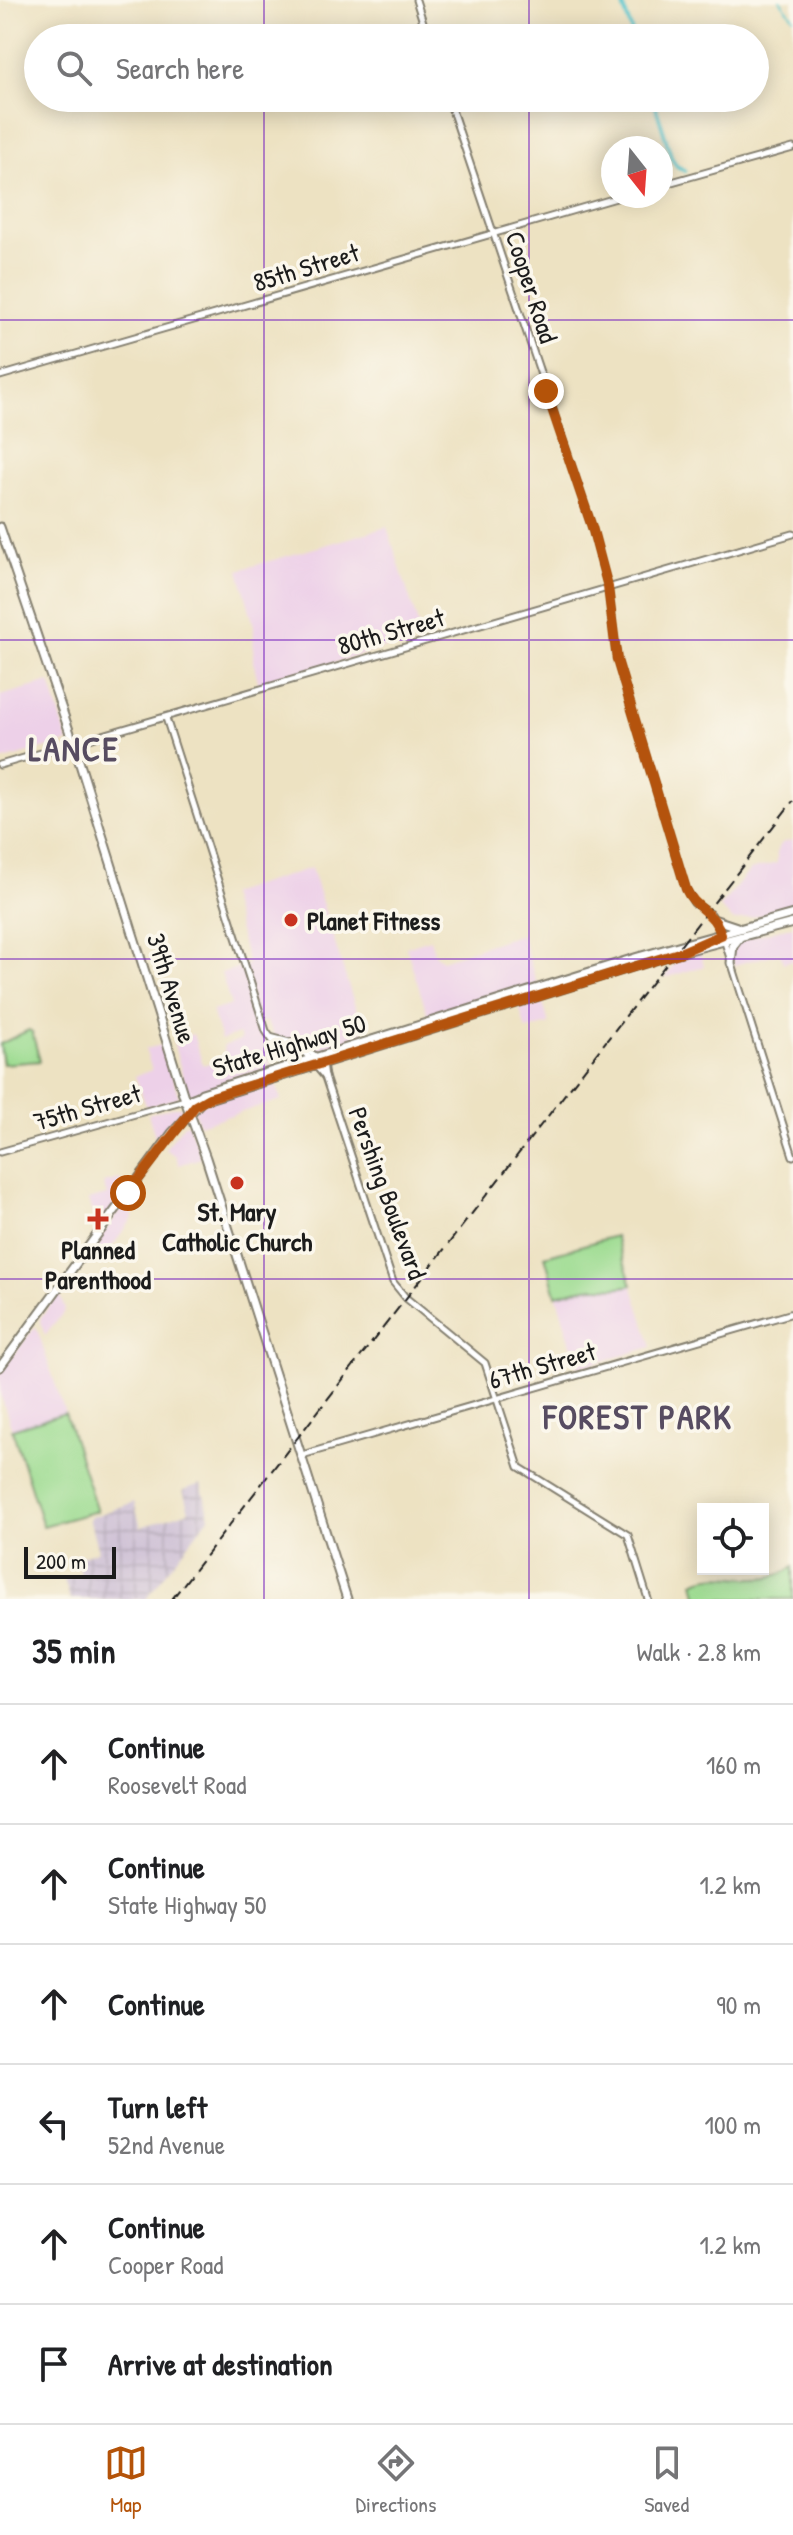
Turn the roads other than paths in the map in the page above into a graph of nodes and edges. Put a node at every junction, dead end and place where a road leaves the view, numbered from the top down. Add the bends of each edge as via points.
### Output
1 (416, 0) edge
2 (424, 24) edge
3 (453, 112) edge
4 (793, 148) edge
5 (673, 182) edge
6 (601, 202) edge
7 (494, 233) junction
8 (0, 376) edge
9 (0, 527) edge
10 (793, 534) edge
11 (608, 587) junction
12 (166, 718) junction
13 (74, 745) junction
14 (0, 765) edge
15 (793, 914) edge
16 (716, 920) junction
17 (767, 921) junction
18 (793, 923) edge
19 (742, 932) junction
20 (723, 937) junction
21 (731, 963) junction
22 (277, 1043) junction
23 (271, 1059) dead end
24 (317, 1061) junction
25 (202, 1097) junction
26 (189, 1106) junction
27 (0, 1152) edge
28 (793, 1156) edge
29 (793, 1313) edge
30 (0, 1367) edge
31 (497, 1398) junction
32 (302, 1455) junction
33 (347, 1599) edge
34 (648, 1599) edge

1 - 2 street
3 - 7 street, Cooper Road
4 - 5 street
6 - 7 street, 85th Street
7 - 8 street, 85th Street
7 - 11 street, Cooper Road
9 - 13 main road, 39th Avenue
10 - 11 street, 80th Street
11 - 12 street, 80th Street
11 - 16 street, Cooper Road via 624,686 686,889
12 - 13 street, 80th Street
12 - 22 street via 264,1028
13 - 14 street, 80th Street
13 - 26 main road, 39th Avenue
15 - 17 main road, State Highway 50
16 - 19 main road
16 - 20 street
17 - 19 main road, State Highway 50
17 - 20 main road
18 - 19 main road, State Highway 50
19 - 20 main road, State Highway 50
19 - 21 main road
20 - 21 street
20 - 24 main road, State Highway 50
20 - 24 main road, State Highway 50
21 - 28 street
22 - 23 street
22 - 24 street via 301,1045
24 - 25 main road, State Highway 50
24 - 31 street, Pershing Boulevard via 393,1282 484,1362
25 - 26 main road, State Highway 50
25 - 26 street, 75th Street
26 - 27 street, 75th Street
26 - 30 main road, State Highway 50
26 - 32 main road, 39th Avenue
29 - 31 street, 67th Street
31 - 32 street, 67th Street
31 - 34 street, Pershing Boulevard via 519,1467 628,1535
32 - 33 main road, 39th Avenue

